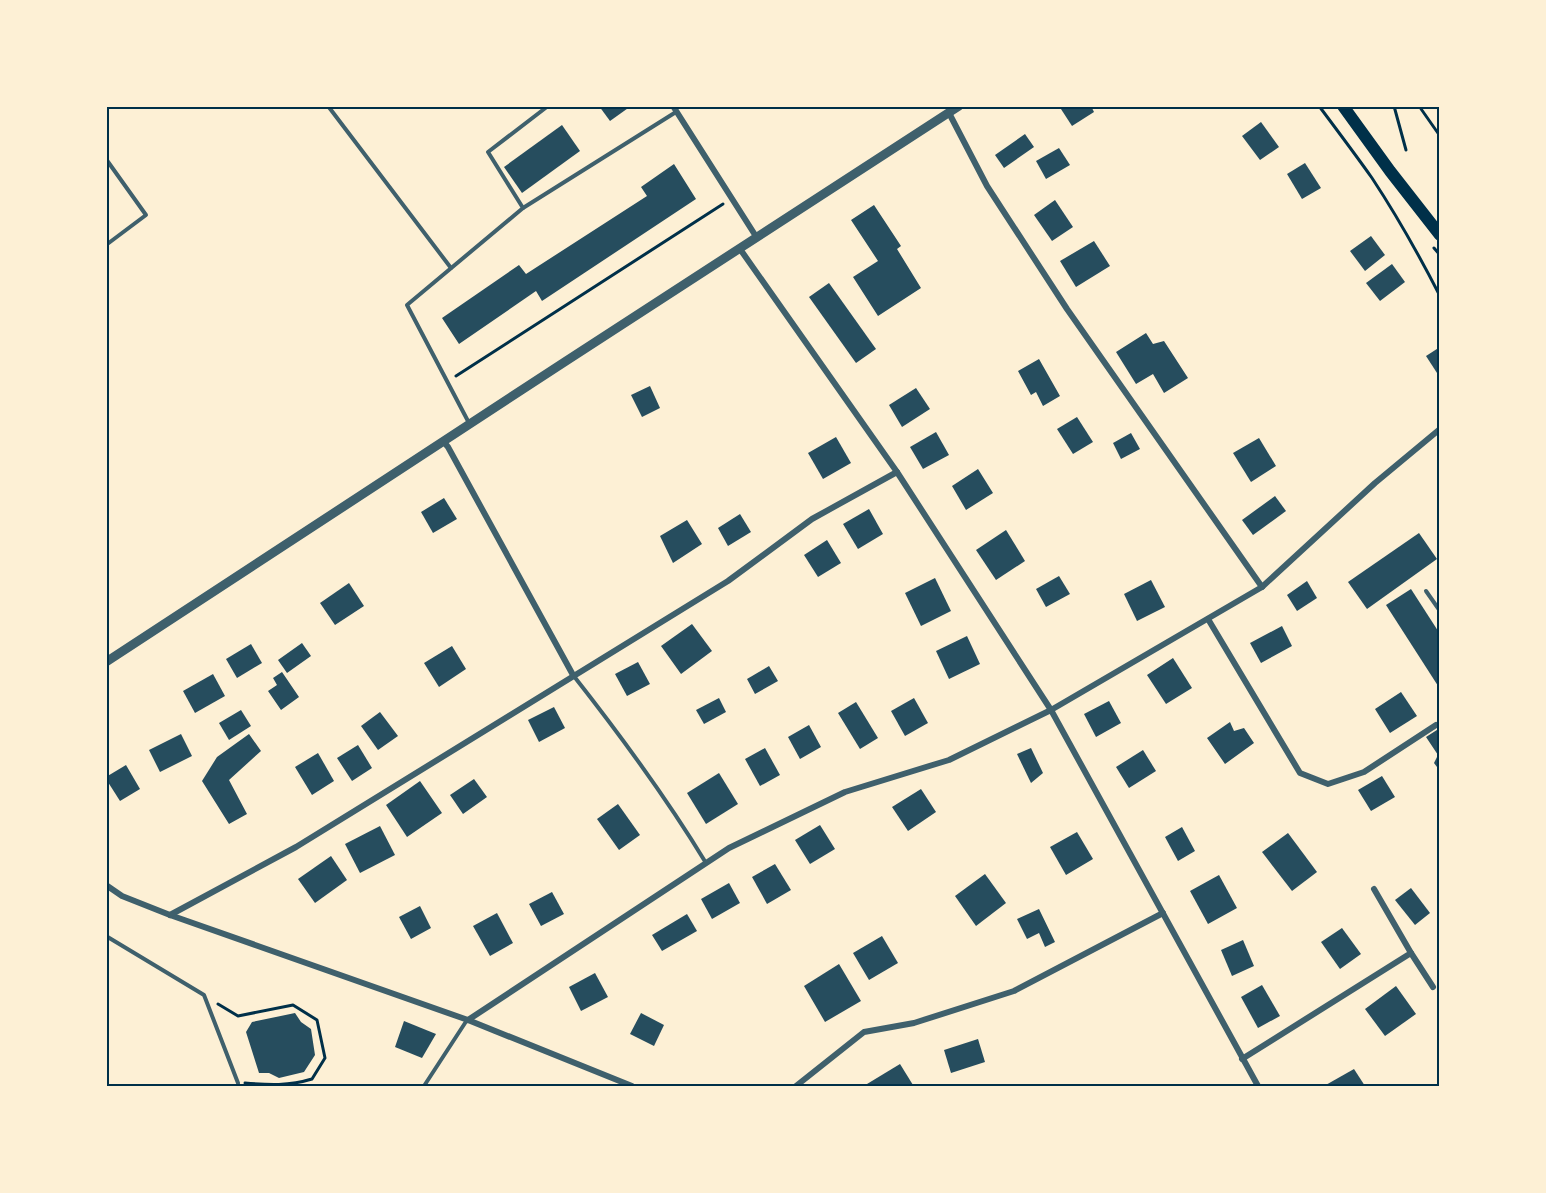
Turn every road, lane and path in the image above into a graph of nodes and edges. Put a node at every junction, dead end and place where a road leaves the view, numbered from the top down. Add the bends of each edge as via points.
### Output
1 (328, 106) edge
2 (548, 106) edge
3 (959, 106) edge
4 (1319, 106) edge
5 (1343, 106) edge
6 (1394, 106) edge
7 (1419, 106) edge
8 (675, 109) edge
9 (949, 113) junction
10 (1440, 136) edge
11 (1406, 150) dead end
12 (106, 159) edge
13 (732, 198) junction
14 (523, 208) junction
15 (1440, 235) edge
16 (758, 238) junction
17 (106, 245) edge
18 (740, 249) junction
19 (451, 268) junction
20 (1440, 296) edge
21 (447, 382) junction
22 (469, 424) junction
23 (1440, 429) edge
24 (443, 441) junction
25 (897, 472) junction
26 (1262, 587) junction
27 (1426, 591) dead end
28 (1440, 611) edge
29 (1208, 619) junction
30 (106, 663) edge
31 (573, 675) junction
32 (1051, 710) junction
33 (1436, 725) dead end
34 (706, 863) junction
35 (106, 885) edge
36 (1374, 889) dead end
37 (1163, 913) junction
38 (170, 915) junction
39 (106, 936) edge
40 (1411, 953) junction
41 (1433, 987) dead end
42 (204, 995) junction
43 (468, 1020) junction
44 (1242, 1059) junction
45 (238, 1083) joint
46 (424, 1086) edge
47 (632, 1086) edge
48 (796, 1086) edge
49 (1258, 1086) edge

1 - 19 lane
2 - 14 lane via 488,152
3 - 9 street
4 - 20 path via 1393,211
5 - 15 main road
6 - 11 path
7 - 10 path
8 - 13 street
8 - 14 lane
9 - 16 street
9 - 26 street via 987,186 1067,309
12 - 17 lane via 146,215
13 - 16 street
13 - 21 path
14 - 19 lane
16 - 18 street
18 - 22 street
18 - 25 street
19 - 21 lane via 407,305
21 - 22 lane
22 - 24 street
23 - 26 street
24 - 30 street
24 - 31 street
25 - 31 street via 812,519 728,581
25 - 32 street
26 - 29 street
27 - 28 lane
29 - 32 street
29 - 33 street via 1299,773 1328,784 1364,772
31 - 34 lane via 676,813
31 - 38 street via 296,847
32 - 34 street via 949,759 845,792
32 - 37 street
34 - 43 street
35 - 38 street via 122,896
36 - 40 street
37 - 44 street
37 - 48 street via 1014,992 914,1023 864,1032
38 - 43 street
39 - 42 lane
40 - 41 street
40 - 44 street
42 - 45 lane
42 - 45 path via 238,1016 293,1005 317,1020 325,1058 312,1079 294,1084
43 - 46 lane
43 - 47 street
44 - 49 street

